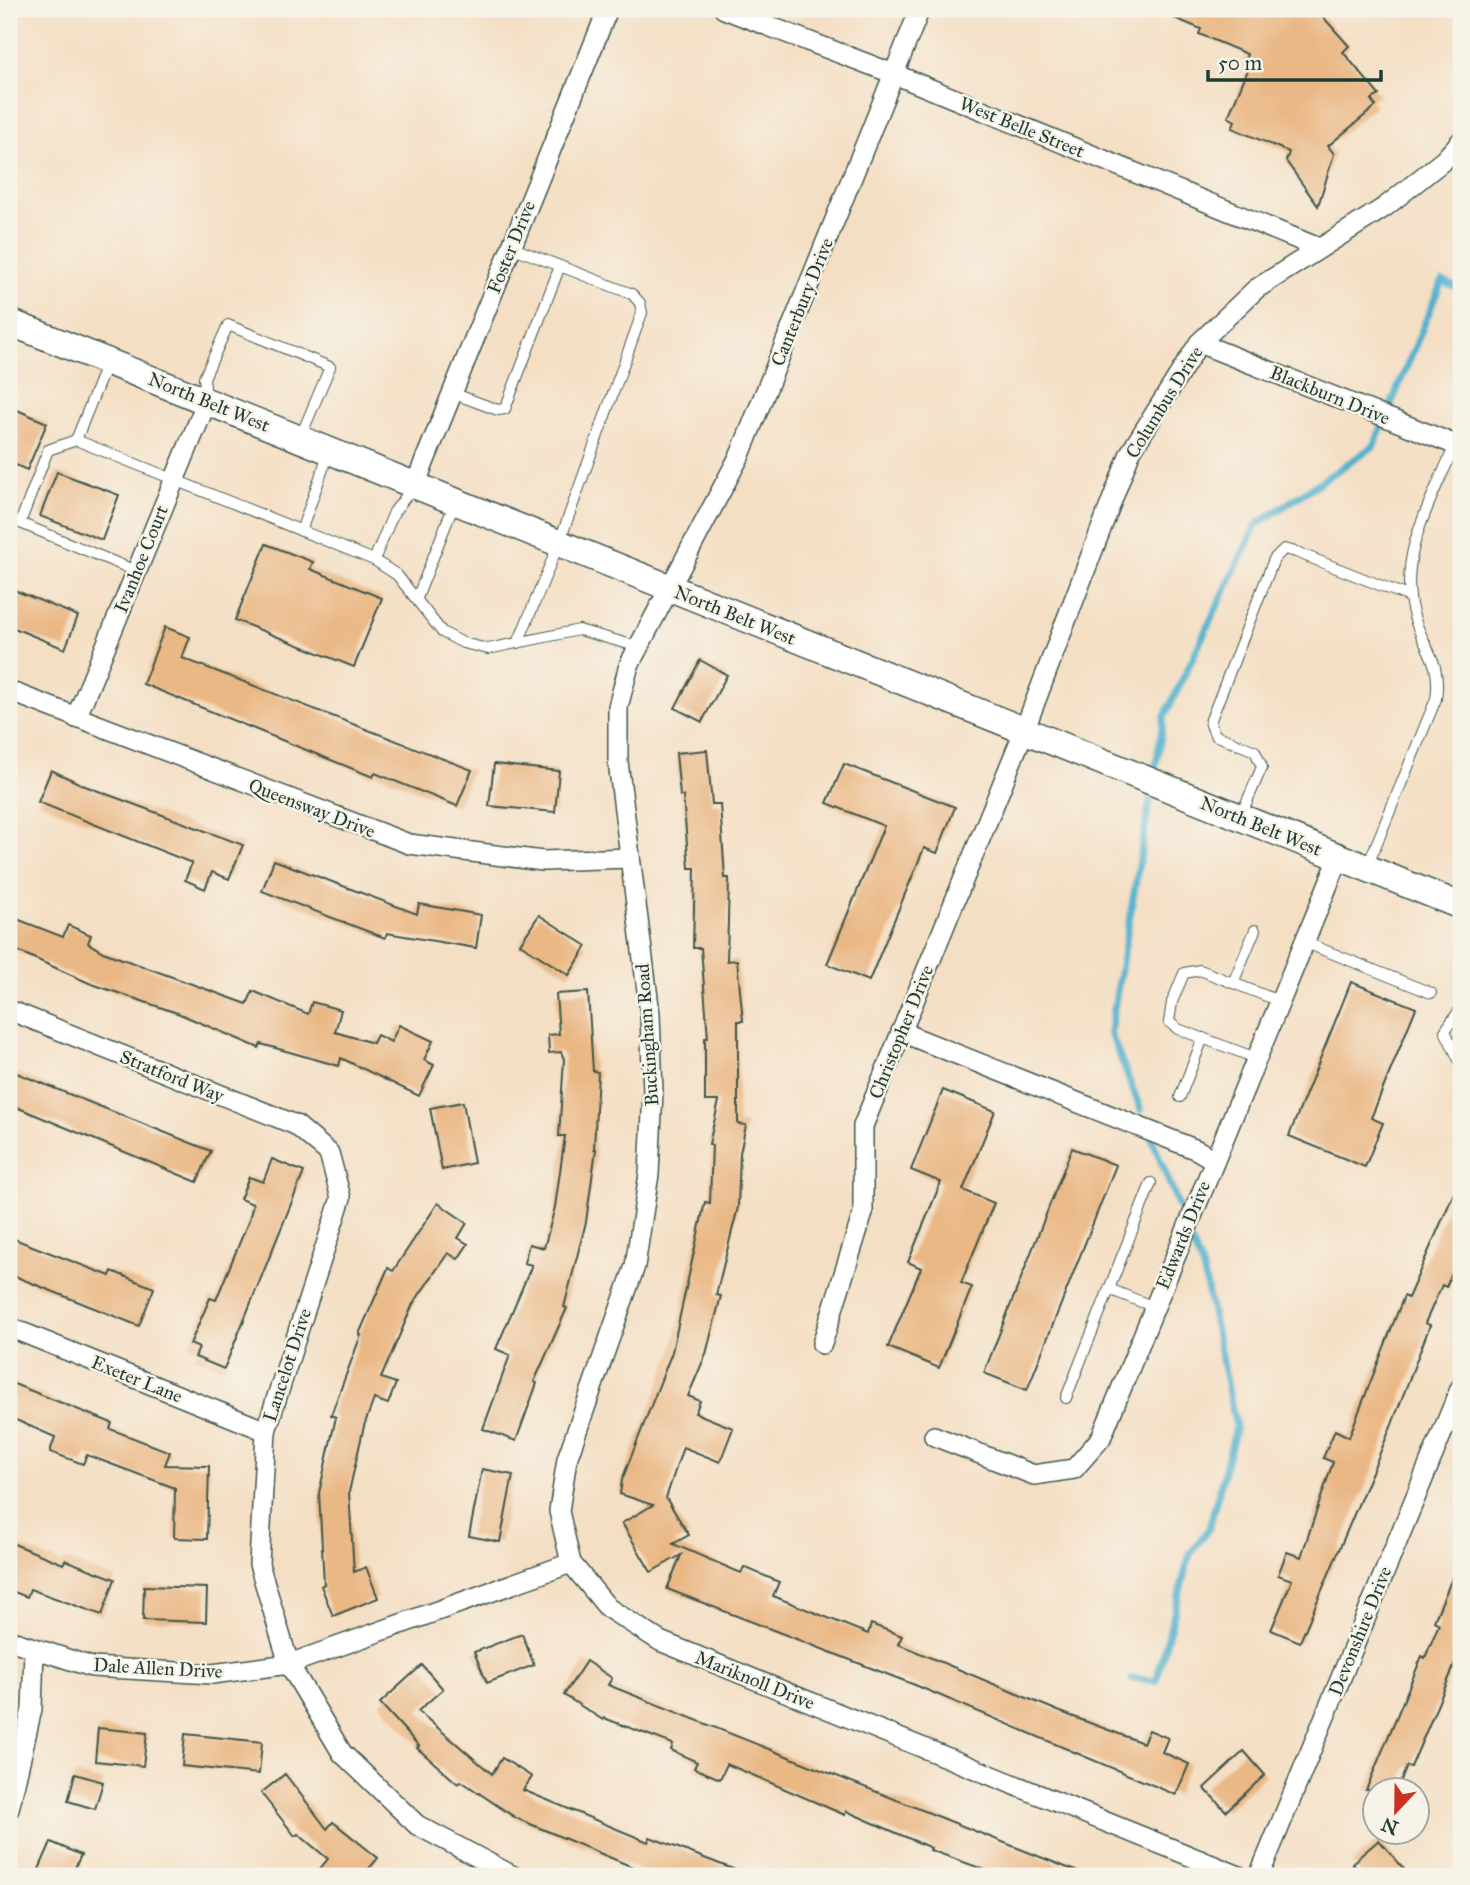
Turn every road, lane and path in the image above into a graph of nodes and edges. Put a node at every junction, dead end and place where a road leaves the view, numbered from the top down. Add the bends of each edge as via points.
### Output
1 (608, 9) edge
2 (724, 9) edge
3 (920, 9) edge
4 (894, 74) junction
5 (1461, 141) edge
6 (511, 247) junction
7 (1319, 248) junction
8 (560, 266) junction
9 (9, 322) edge
10 (1199, 343) junction
11 (108, 362) junction
12 (452, 393) junction
13 (207, 401) junction
14 (300, 438) junction
15 (76, 440) junction
16 (1458, 446) edge
17 (329, 450) junction
18 (174, 479) junction
19 (415, 485) junction
20 (456, 501) junction
21 (301, 531) junction
22 (559, 543) junction
23 (374, 560) junction
24 (136, 571) junction
25 (670, 589) junction
26 (1410, 597) junction
27 (417, 598) junction
28 (518, 643) junction
29 (639, 647) junction
30 (9, 691) edge
31 (76, 718) junction
32 (1024, 731) junction
33 (1240, 818) junction
34 (630, 858) junction
35 (1339, 858) junction
36 (1366, 868) junction
37 (1461, 906) edge
38 (1255, 930) dead end
39 (1304, 942) junction
40 (1233, 983) junction
41 (1431, 993) dead end
42 (1279, 1001) junction
43 (1461, 1008) edge
44 (9, 1010) edge
45 (901, 1032) junction
46 (1203, 1038) junction
47 (1256, 1058) junction
48 (1461, 1064) edge
49 (1180, 1097) dead end
50 (329, 1153) joint
51 (1214, 1160) junction
52 (1152, 1183) dead end
53 (1109, 1289) junction
54 (1154, 1307) junction
55 (9, 1327) edge
56 (822, 1344) dead end
57 (1461, 1387) edge
58 (1066, 1398) dead end
59 (266, 1431) junction
60 (934, 1436) dead end
61 (571, 1563) junction
62 (9, 1640) edge
63 (34, 1650) junction
64 (289, 1664) junction
65 (9, 1808) edge
66 (513, 1876) edge
67 (1239, 1876) edge
68 (1259, 1876) edge

1 - 6 street, Foster Drive
2 - 4 street, West Belle Street
3 - 4 street, Canterbury Drive
4 - 7 street, West Belle Street
4 - 25 street, Canterbury Drive via 740,455
5 - 7 street, Columbus Drive via 1385,207
6 - 8 lane
6 - 12 street, Foster Drive
7 - 10 street, Columbus Drive via 1256,289
8 - 12 lane via 505,409
8 - 22 lane via 632,294 642,313
9 - 11 main road, North Belt West
10 - 16 street, Blackburn Drive
10 - 32 street, Columbus Drive via 1130,453
11 - 13 main road, North Belt West
11 - 15 lane
12 - 19 street, Foster Drive
13 - 14 main road, North Belt West
13 - 14 lane via 204,378 228,325 330,367
13 - 18 street, Ivanhoe Court
14 - 17 main road, North Belt West
15 - 18 lane
15 - 24 lane via 48,450 20,523
16 - 26 lane via 1410,555 1406,580
17 - 19 main road, North Belt West
17 - 21 lane
18 - 21 lane
18 - 24 street, Ivanhoe Court
19 - 20 main road, North Belt West
19 - 23 lane via 394,512
20 - 22 main road, North Belt West
20 - 27 lane
21 - 23 lane
22 - 25 main road, North Belt West
22 - 28 lane
23 - 27 lane via 397,575
24 - 31 street, Ivanhoe Court
25 - 29 street, Buckingham Road
25 - 32 main road, North Belt West
26 - 33 lane via 1296,552 1284,549 1274,559 1210,722 1216,735 1255,751 1262,767
26 - 36 lane via 1439,678 1436,699
27 - 28 lane via 442,632 463,643 488,649
28 - 29 lane via 579,630
29 - 34 street, Buckingham Road via 618,707 618,762
30 - 31 street, Queensway Drive
31 - 34 street, Queensway Drive via 409,844 543,861
32 - 33 main road, North Belt West
32 - 45 street, Christopher Drive
33 - 35 main road, North Belt West
34 - 61 street, Buckingham Road via 650,1014 649,1174 635,1266 567,1459 559,1511
35 - 36 main road, North Belt West
35 - 39 street, Edwards Drive
36 - 37 main road, North Belt West
38 - 40 lane
39 - 41 lane
39 - 42 street, Edwards Drive
40 - 42 lane
40 - 46 lane via 1200,970 1184,973 1172,1002 1170,1022
42 - 47 street, Edwards Drive
43 - 48 lane via 1445,1031
44 - 50 street, Stratford Way via 296,1125
45 - 51 street
45 - 56 street, Christopher Drive via 863,1126 863,1213
46 - 47 lane
46 - 49 lane
47 - 51 street, Edwards Drive
50 - 59 street, Lancelot Drive via 341,1198
51 - 54 street, Edwards Drive
52 - 53 lane
53 - 54 lane
53 - 58 lane
54 - 60 street, Edwards Drive via 1101,1438 1074,1469 1034,1475
55 - 59 street, Exeter Lane
57 - 68 street, Devonshire Drive
59 - 64 street, Lancelot Drive via 259,1564
61 - 64 street
61 - 67 street, Mariknoll Drive via 608,1608 660,1641
62 - 63 street, Dale Allen Drive
63 - 64 street, Dale Allen Drive via 92,1667 212,1674
63 - 65 street via 33,1709
64 - 66 street via 342,1753 407,1816

